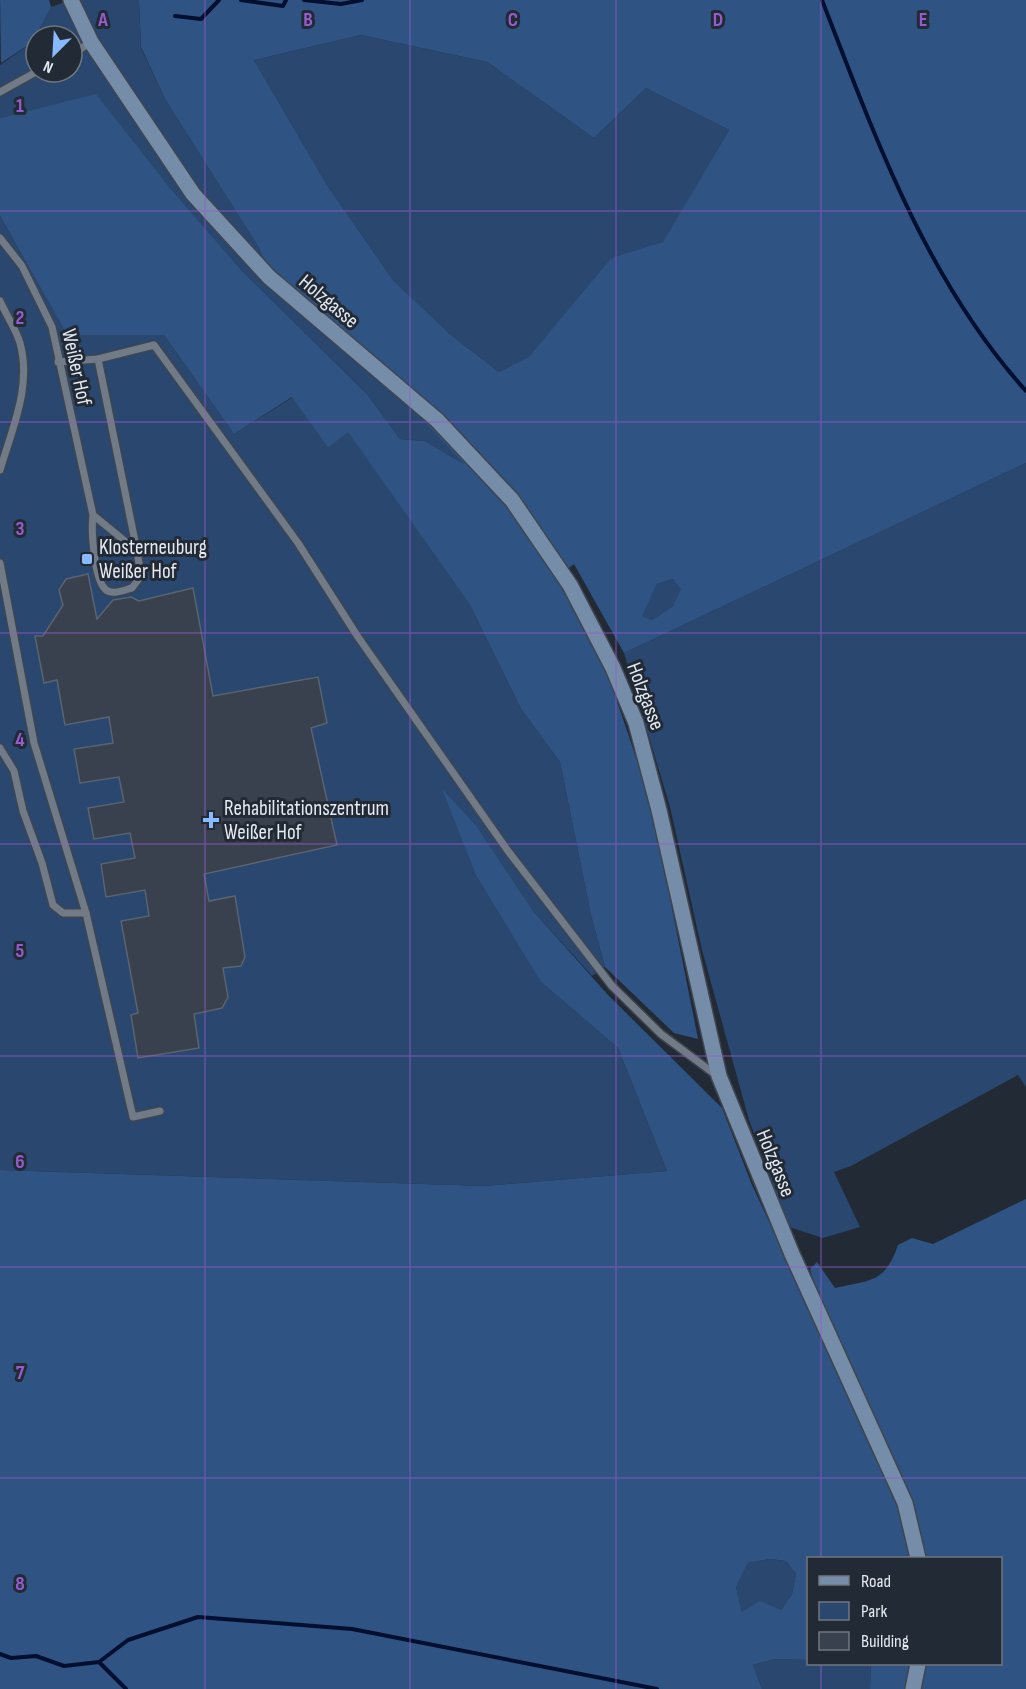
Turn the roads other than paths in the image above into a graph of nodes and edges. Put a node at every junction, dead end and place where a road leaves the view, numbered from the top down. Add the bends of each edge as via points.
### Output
1 (71, 0) edge
2 (91, 42) junction
3 (84, 46) edge
4 (24, 79) edge
5 (0, 92) edge
6 (0, 238) edge
7 (0, 301) edge
8 (98, 359) junction
9 (58, 362) junction
10 (0, 470) edge
11 (93, 515) junction
12 (137, 551) junction
13 (0, 563) edge
14 (0, 748) edge
15 (86, 913) junction
16 (719, 1076) junction
17 (160, 1111) dead end
18 (918, 1557) edge
19 (918, 1665) edge
20 (913, 1689) edge

1 - 2 street, Holzgasse
2 - 3 lane
2 - 16 street, Holzgasse via 193,194 269,277 437,420 512,500 570,585 636,723
4 - 5 lane
6 - 9 lane, Weißer Hof via 40,298 52,327
7 - 10 lane via 19,340 24,362 20,405
8 - 9 lane
8 - 12 lane
8 - 16 lane via 154,345 298,543 358,637 508,851 612,986 661,1035
9 - 11 lane, Weißer Hof
11 - 12 lane
11 - 12 lane, Weißer Hof via 91,531 105,589 114,593 138,583 141,576
13 - 15 lane via 34,743
14 - 15 lane via 14,771 53,905 63,913
15 - 17 lane via 133,1117
16 - 18 street, Holzgasse via 783,1234 904,1503
19 - 20 street

